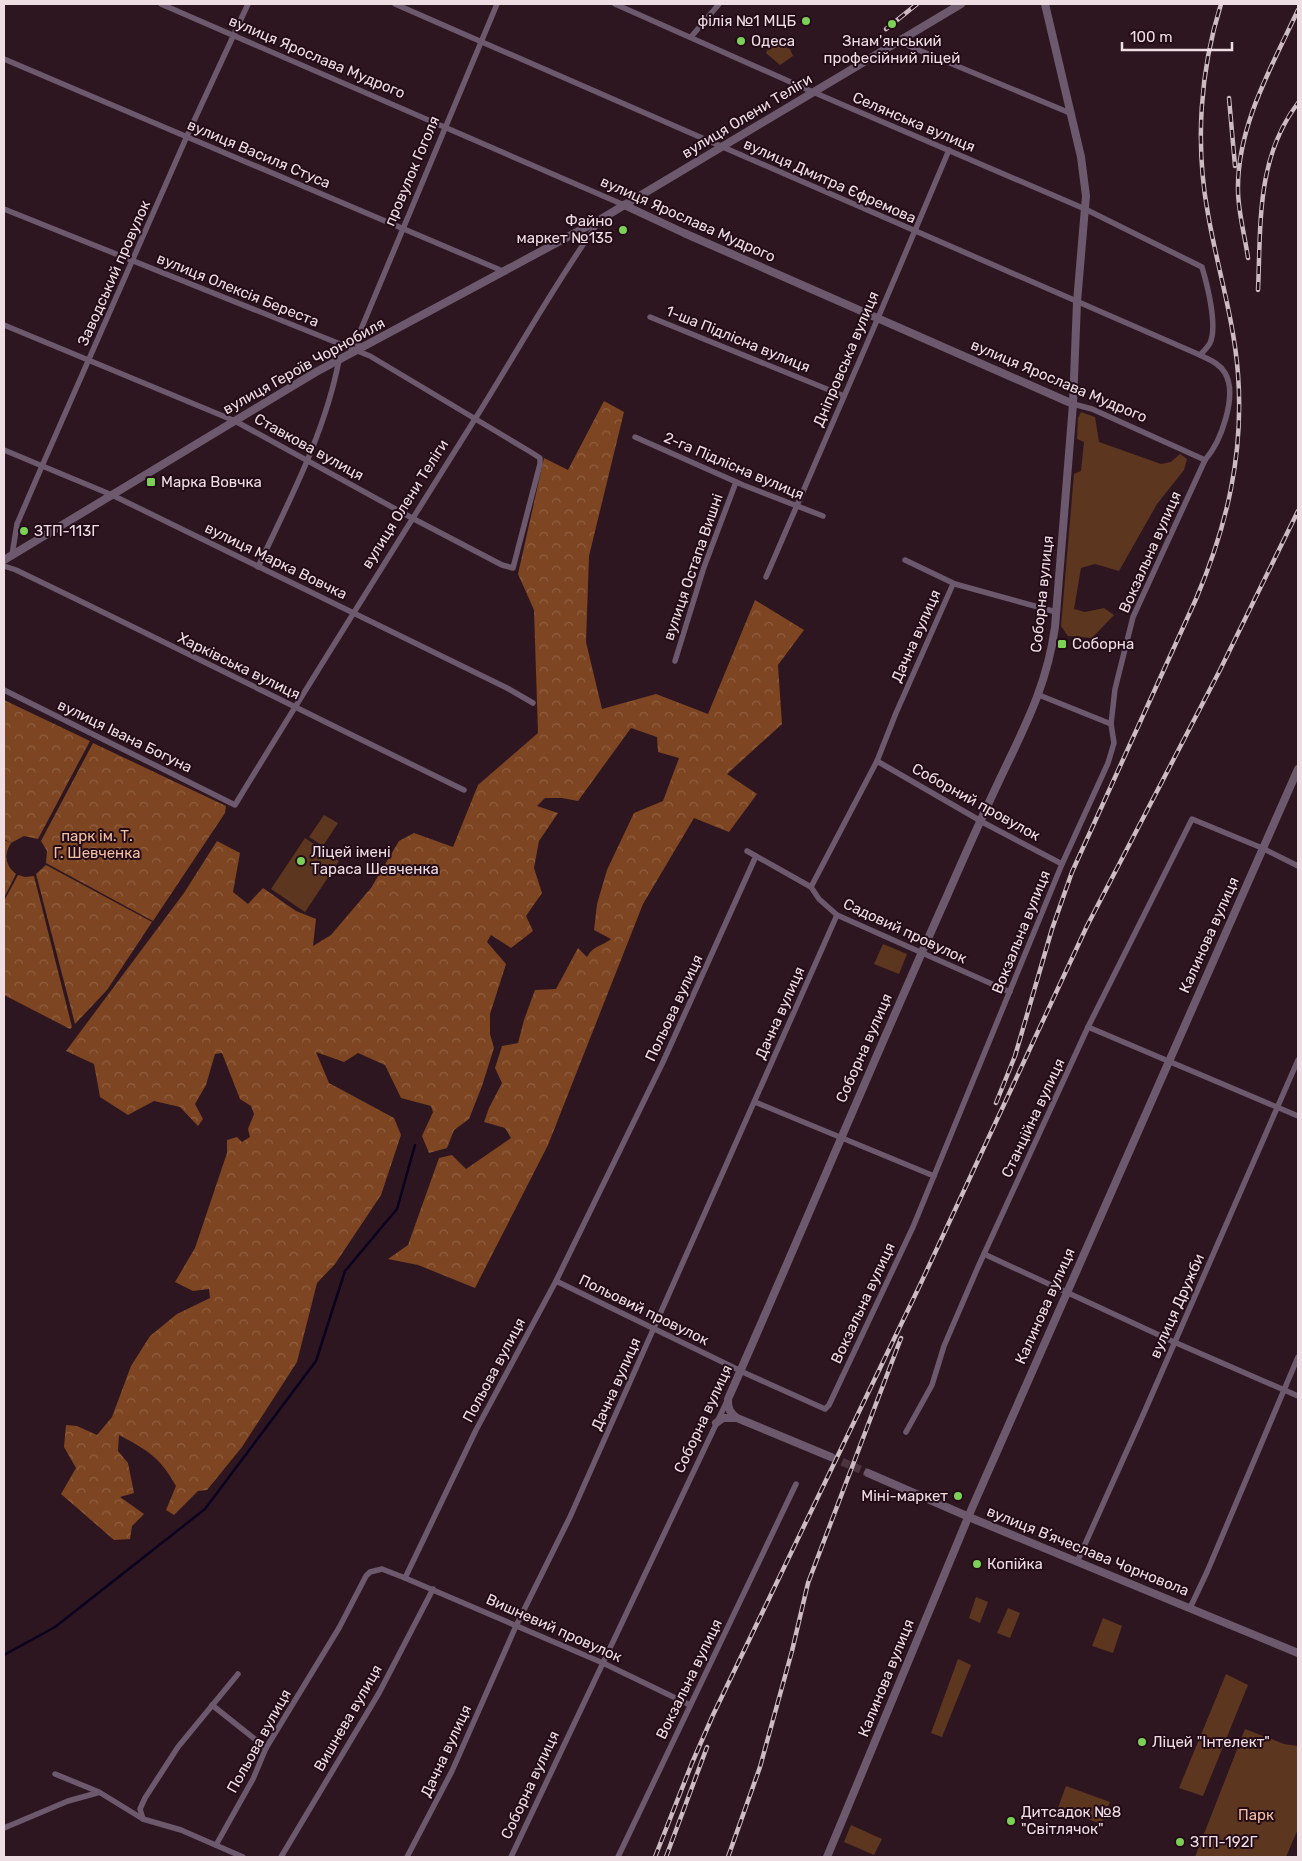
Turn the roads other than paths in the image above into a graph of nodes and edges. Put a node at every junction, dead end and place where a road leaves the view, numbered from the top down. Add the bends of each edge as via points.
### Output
1 (161, 4) edge
2 (248, 4) edge
3 (395, 4) edge
4 (497, 4) edge
5 (616, 4) edge
6 (719, 4) edge
7 (960, 4) edge
8 (1045, 4) edge
9 (234, 36) junction
10 (691, 37) junction
11 (481, 40) junction
12 (897, 41) junction
13 (4, 59) edge
14 (813, 92) junction
15 (1070, 113) junction
16 (445, 127) junction
17 (187, 136) junction
18 (721, 147) junction
19 (948, 150) junction
20 (624, 205) junction
21 (4, 209) edge
22 (1085, 209) junction
23 (601, 219) junction
24 (402, 228) junction
25 (914, 231) junction
26 (133, 262) junction
27 (505, 272) junction
28 (1077, 302) junction
29 (650, 317) dead end
30 (878, 318) junction
31 (4, 325) edge
32 (357, 351) junction
33 (1200, 355) junction
34 (339, 360) junction
35 (89, 361) junction
36 (844, 396) junction
37 (1073, 404) junction
38 (475, 419) junction
39 (235, 421) junction
40 (634, 438) dead end
41 (4, 450) edge
42 (306, 460) junction
43 (1205, 460) junction
44 (42, 466) junction
45 (736, 482) junction
46 (112, 496) junction
47 (796, 505) junction
48 (823, 516) dead end
49 (412, 518) junction
50 (12, 555) junction
51 (4, 560) edge
52 (905, 560) dead end
53 (4, 566) edge
54 (258, 567) junction
55 (513, 568) joint
56 (766, 577) dead end
57 (953, 584) junction
58 (353, 612) junction
59 (1056, 612) junction
60 (675, 661) dead end
61 (4, 690) edge
62 (1039, 695) junction
63 (533, 703) dead end
64 (294, 707) junction
65 (1111, 724) junction
66 (878, 761) junction
67 (1298, 769) edge
68 (464, 790) dead end
69 (235, 804) joint
70 (980, 820) junction
71 (1262, 848) junction
72 (747, 851) dead end
73 (756, 856) junction
74 (1062, 864) junction
75 (1298, 866) edge
76 (811, 887) junction
77 (837, 915) junction
78 (921, 953) junction
79 (1010, 992) junction
80 (1088, 1027) junction
81 (1169, 1060) junction
82 (1298, 1060) edge
83 (755, 1102) junction
84 (1278, 1107) junction
85 (1298, 1116) edge
86 (841, 1137) junction
87 (934, 1176) junction
88 (984, 1254) junction
89 (556, 1281) junction
90 (1066, 1292) junction
91 (655, 1329) junction
92 (1174, 1342) junction
93 (1298, 1357) edge
94 (740, 1370) junction
95 (1284, 1390) junction
96 (1298, 1396) edge
97 (728, 1399) junction
98 (829, 1405) joint
99 (737, 1418) junction
100 (716, 1423) junction
101 (906, 1432) dead end
102 (831, 1457) tunnel mouth
103 (868, 1473) tunnel mouth
104 (796, 1484) dead end
105 (968, 1516) junction
106 (1077, 1562) junction
107 (406, 1578) junction
108 (433, 1589) junction
109 (1190, 1608) junction
110 (516, 1626) junction
111 (1298, 1653) edge
112 (603, 1663) junction
113 (238, 1674) dead end
114 (212, 1705) junction
115 (690, 1705) junction
116 (266, 1748) junction
117 (55, 1774) dead end
118 (99, 1792) junction
119 (143, 1819) junction
120 (4, 1828) edge
121 (216, 1845) junction
122 (242, 1857) edge
123 (281, 1857) edge
124 (407, 1857) edge
125 (511, 1857) edge
126 (618, 1857) edge
127 (827, 1857) edge

1 - 9 street, вулиця Ярослава Мудрого
2 - 9 street, Заводський провулок
3 - 11 street, вулиця Дмитра Єфремова
4 - 11 street, провулок Гоголя
5 - 10 street, Селянська вулиця
6 - 10 street
7 - 12 street, вулиця Олени Теліги
8 - 15 street, Соборна вулиця
9 - 16 street, вулиця Ярослава Мудрого
9 - 17 street, Заводський провулок
10 - 14 street, Селянська вулиця
11 - 16 street, провулок Гоголя
11 - 18 street, вулиця Дмитра Єфремова
12 - 14 street, вулиця Олени Теліги
12 - 15 street
13 - 17 street, вулиця Василя Стуса
14 - 18 street, вулиця Олени Теліги
14 - 19 street, Селянська вулиця
15 - 22 street, Соборна вулиця via 1084,172
16 - 20 street, вулиця Ярослава Мудрого
16 - 24 street, провулок Гоголя
17 - 24 street, вулиця Василя Стуса
17 - 26 street, Заводський провулок
18 - 20 street, вулиця Олени Теліги
18 - 25 street, вулиця Дмитра Єфремова
19 - 22 street, Селянська вулиця
19 - 25 street, Дніпровська вулиця
20 - 23 street, вулиця Героїв Чорнобиля
20 - 30 street, вулиця Ярослава Мудрого
21 - 26 street, вулиця Олексія Береста
22 - 28 street, Соборна вулиця
22 - 33 street, Селянська вулиця via 1202,267 1213,326 1210,343
23 - 27 street, вулиця Героїв Чорнобиля
23 - 38 street, вулиця Олени Теліги
24 - 27 street, вулиця Василя Стуса
24 - 32 street, провулок Гоголя via 359,334
25 - 28 street, вулиця Дмитра Єфремова
25 - 30 street, Дніпровська вулиця
26 - 32 street, вулиця Олексія Береста
26 - 35 street, Заводський провулок
27 - 32 street, вулиця Героїв Чорнобиля
28 - 33 street, вулиця Дмитра Єфремова
28 - 37 street, Соборна вулиця
29 - 36 street, 1-ша Підлісна вулиця
30 - 36 street, Дніпровська вулиця
30 - 37 street, вулиця Ярослава Мудрого
31 - 35 street, Ставкова вулиця
32 - 34 street, вулиця Героїв Чорнобиля
32 - 38 street, вулиця Олексія Береста
33 - 43 street, Вокзальна вулиця via 1216,363 1230,386 1224,426 1212,453
34 - 39 street, вулиця Героїв Чорнобиля
34 - 42 street via 334,387
35 - 39 street, Ставкова вулиця
35 - 44 street, Заводський провулок
36 - 47 street, Дніпровська вулиця
37 - 43 street, вулиця Ярослава Мудрого
37 - 59 street, Соборна вулиця
38 - 49 street, вулиця Олени Теліги
38 - 55 street, вулиця Олексія Береста via 540,458
39 - 42 street, Ставкова вулиця
39 - 46 street, вулиця Героїв Чорнобиля
40 - 45 street, 2-га Підлісна вулиця
41 - 44 street, вулиця Марка Вовчка
42 - 49 street, Ставкова вулиця
42 - 54 street
43 - 65 street, Вокзальна вулиця via 1134,617 1115,689
44 - 46 street, вулиця Марка Вовчка
44 - 50 street, Заводський провулок via 17,524
45 - 47 street, 2-га Підлісна вулиця
45 - 60 street, вулиця Остапа Вишні via 704,567
46 - 50 street, вулиця Героїв Чорнобиля
46 - 54 street, вулиця Марка Вовчка
47 - 48 street, 2-га Підлісна вулиця
47 - 56 street, Дніпровська вулиця
49 - 55 street, Ставкова вулиця
49 - 58 street, вулиця Олени Теліги
50 - 51 street, вулиця Героїв Чорнобиля
52 - 57 street
53 - 64 street, Харківська вулиця
54 - 58 street, вулиця Марка Вовчка
57 - 59 street
57 - 66 street, Дачна вулиця
58 - 63 street, вулиця Марка Вовчка
58 - 64 street, вулиця Олени Теліги
59 - 62 street, Соборна вулиця via 1051,655
61 - 69 street, вулиця Івана Богуна
62 - 65 street
62 - 70 street, Соборна вулиця
64 - 68 street, Харківська вулиця
64 - 69 street, вулиця Олени Теліги
65 - 74 street, Вокзальна вулиця via 1114,743 1108,763
66 - 70 street, Соборний провулок
66 - 76 street, Дачна вулиця
67 - 71 street, Калинова вулиця
70 - 74 street, Соборний провулок
70 - 78 street, Соборна вулиця
71 - 75 street
71 - 80 street, Станційна вулиця via 1192,819
71 - 81 street, Калинова вулиця
72 - 73 street, Садовий провулок
73 - 76 street, Садовий провулок
73 - 89 street, Польова вулиця via 663,1062
74 - 79 street, Вокзальна вулиця
76 - 77 street, Садовий провулок
77 - 78 street, Садовий провулок
77 - 83 street, Дачна вулиця
78 - 79 street, Садовий провулок
78 - 86 street, Соборна вулиця
79 - 87 street, Вокзальна вулиця
80 - 81 street
80 - 88 street, Станційна вулиця
81 - 84 street
81 - 90 street, Калинова вулиця
82 - 84 street, вулиця Дружби
83 - 86 street
83 - 91 street, Дачна вулиця
84 - 85 street
84 - 92 street, вулиця Дружби
86 - 87 street
86 - 94 street, Соборна вулиця
87 - 98 street, Вокзальна вулиця
88 - 90 street
88 - 101 street, Станційна вулиця via 944,1346 932,1385
89 - 91 street, Польовий провулок
89 - 107 street, Польова вулиця via 476,1430
90 - 92 street
90 - 105 street, Калинова вулиця
91 - 94 street, Польовий провулок
91 - 110 street, Дачна вулиця via 570,1517
92 - 95 street
92 - 106 street, вулиця Дружби
93 - 95 street
94 - 97 street, Соборна вулиця
94 - 98 street, Польовий провулок via 825,1409
95 - 96 street
95 - 109 street
97 - 99 street via 728,1409
97 - 100 street, Соборна вулиця
99 - 100 street via 723,1418
99 - 102 street
100 - 112 street, Соборна вулиця
103 - 105 street, вулиця Вʼячеслава Чорновола
104 - 115 street, Вокзальна вулиця
105 - 106 street, вулиця Вʼячеслава Чорновола
105 - 127 street, Калинова вулиця
106 - 109 street, вулиця Вʼячеслава Чорновола
107 - 108 street, Вишневий провулок
107 - 116 street, Польова вулиця via 382,1569 370,1572
108 - 110 street, Вишневий провулок
108 - 123 street, Вишнева вулиця via 378,1693
109 - 111 street, вулиця Вʼячеслава Чорновола
110 - 112 street, Вишневий провулок
110 - 124 street, Дачна вулиця via 452,1771
112 - 115 street, Вишневий провулок
112 - 125 street, Соборна вулиця
113 - 114 street
114 - 116 street
114 - 119 street via 178,1746 145,1798 140,1809
115 - 126 street, Вокзальна вулиця
116 - 121 street, Польова вулиця via 253,1779
117 - 118 street
118 - 119 street
118 - 120 street via 68,1801
119 - 121 street via 182,1830
121 - 122 street

